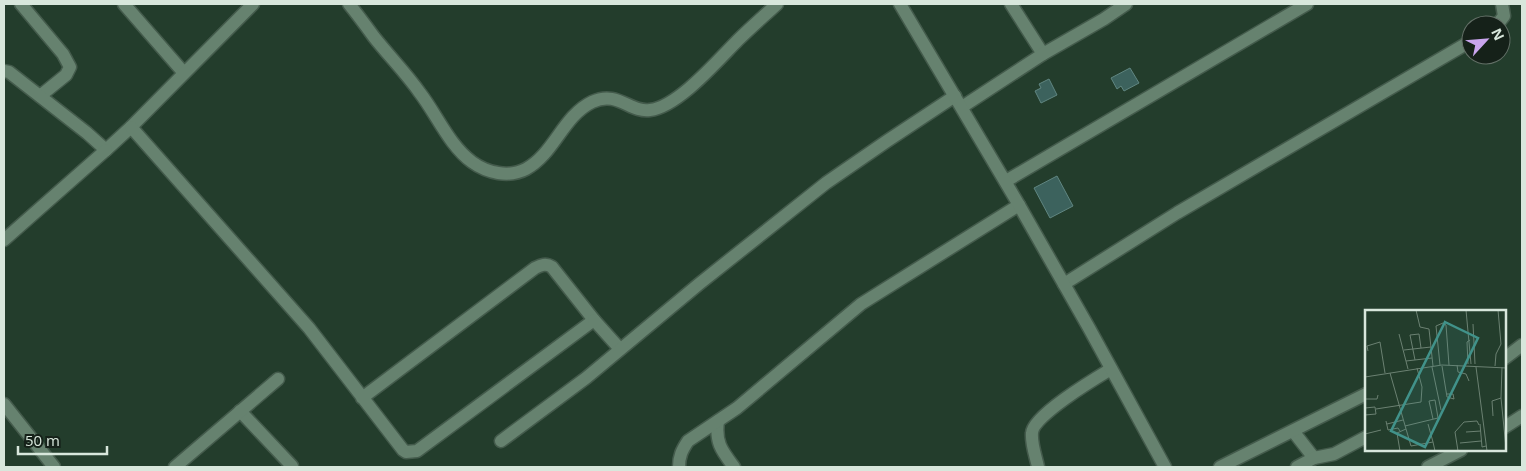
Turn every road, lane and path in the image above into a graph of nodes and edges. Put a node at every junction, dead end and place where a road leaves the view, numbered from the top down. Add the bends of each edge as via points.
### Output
1 (21, 4) edge
2 (124, 4) edge
3 (253, 4) edge
4 (349, 4) edge
5 (777, 4) edge
6 (900, 4) edge
7 (1010, 4) edge
8 (1126, 4) edge
9 (1307, 4) edge
10 (1461, 47) edge
11 (1043, 54) junction
12 (4, 71) edge
13 (184, 73) junction
14 (40, 96) junction
15 (959, 102) junction
16 (131, 127) junction
17 (106, 150) junction
18 (1006, 182) junction
19 (1020, 205) junction
20 (4, 240) edge
21 (1064, 284) junction
22 (594, 320) junction
23 (1522, 345) edge
24 (620, 349) junction
25 (1506, 357) edge
26 (1111, 369) junction
27 (278, 378) dead end
28 (1365, 395) edge
29 (362, 398) junction
30 (4, 404) edge
31 (240, 411) junction
32 (1522, 416) edge
33 (718, 422) junction
34 (1506, 426) edge
35 (1293, 431) junction
36 (1365, 438) edge
37 (501, 441) dead end
38 (1459, 451) edge
39 (1314, 458) junction
40 (292, 466) dead end
41 (54, 467) edge
42 (175, 467) edge
43 (679, 467) edge
44 (734, 467) edge
45 (1038, 467) edge
46 (1165, 467) edge
47 (1220, 467) edge
48 (1297, 467) edge
49 (1428, 467) edge

1 - 14 street via 70,67 66,75
2 - 13 street
3 - 13 street
4 - 5 street via 420,92 459,150 473,163 489,171 506,174 525,170 536,162 580,111 593,102 621,100 637,109 649,111 669,103
6 - 15 street
7 - 11 street
8 - 11 street
9 - 18 street
10 - 21 street via 1177,213
11 - 15 street via 1019,71
12 - 14 street
13 - 16 street
14 - 17 street
15 - 18 street
15 - 24 street via 873,150 826,183
16 - 17 street
16 - 29 street via 309,328
17 - 20 street
18 - 19 street
19 - 21 street
19 - 33 street via 861,304
21 - 26 street
22 - 24 street
22 - 29 street via 417,451 403,450
22 - 29 street via 552,267 541,265
23 - 25 street
24 - 37 street
26 - 45 street via 1073,393 1034,425 1032,432
26 - 46 street
27 - 31 street
28 - 35 street
30 - 41 street
31 - 40 street
31 - 42 street
32 - 34 street
33 - 43 street via 688,441 679,458
33 - 44 street via 718,443
35 - 39 street
35 - 47 street
36 - 39 street via 1334,454
38 - 49 street
39 - 48 street

